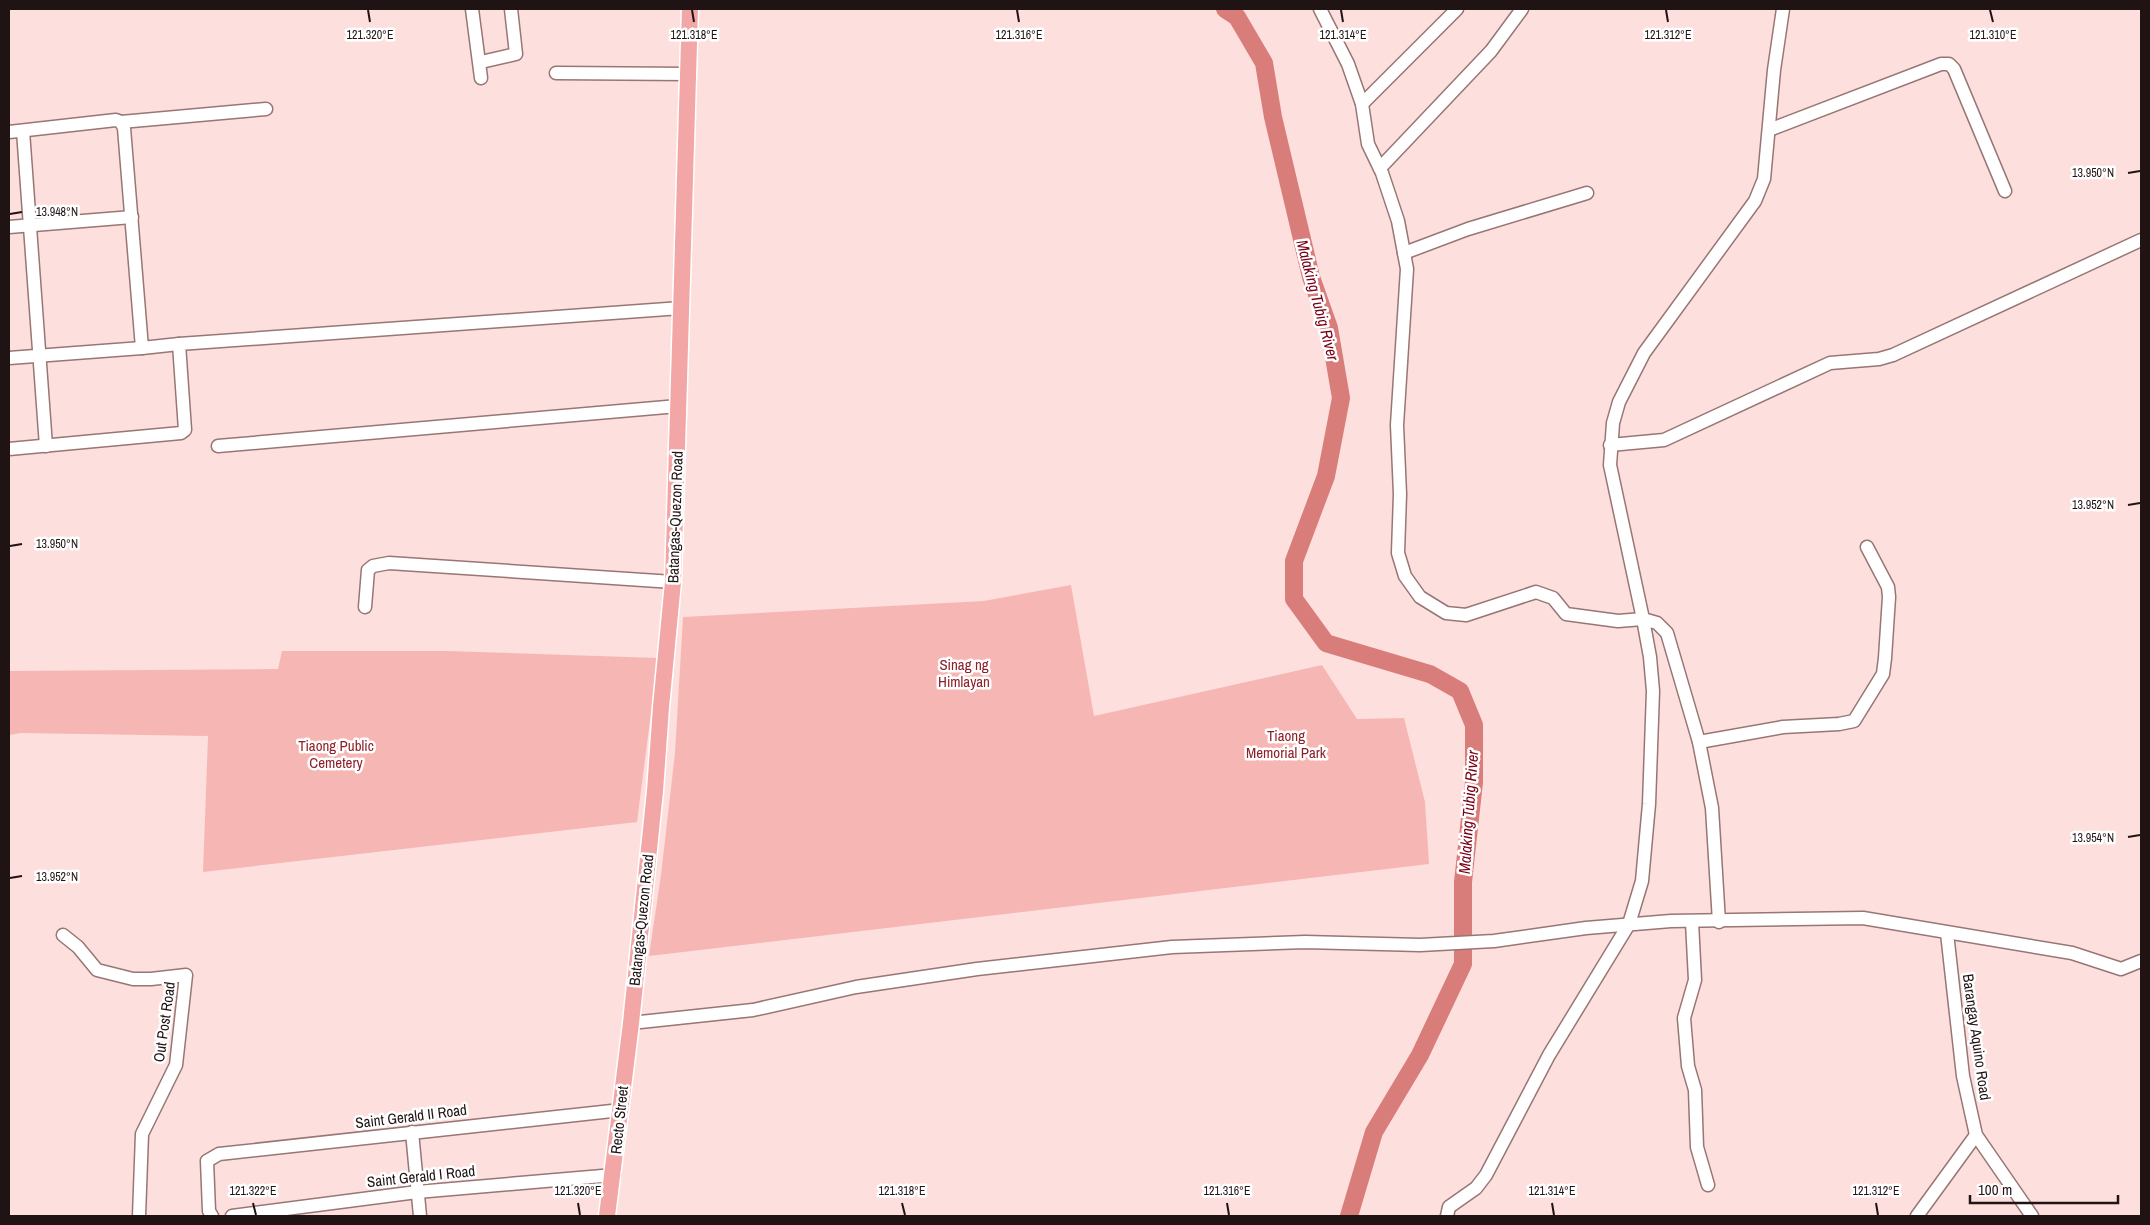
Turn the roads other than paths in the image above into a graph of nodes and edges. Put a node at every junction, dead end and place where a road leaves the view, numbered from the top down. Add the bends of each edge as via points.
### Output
1 (472, 9) edge
2 (511, 9) edge
3 (690, 9) edge
4 (1320, 9) edge
5 (1457, 9) edge
6 (1522, 9) edge
7 (1783, 9) edge
8 (481, 62) junction
9 (556, 73) dead end
10 (689, 74) junction
11 (481, 78) dead end
12 (1362, 104) junction
13 (266, 109) dead end
14 (121, 122) junction
15 (1769, 130) junction
16 (23, 131) junction
17 (9, 132) edge
18 (1380, 168) junction
19 (2005, 191) dead end
20 (1587, 193) dead end
21 (132, 217) junction
22 (30, 225) junction
23 (9, 227) edge
24 (2141, 240) edge
25 (1404, 253) junction
26 (681, 308) junction
27 (179, 344) junction
28 (142, 348) junction
29 (40, 356) junction
30 (9, 358) edge
31 (678, 406) junction
32 (1610, 445) junction
33 (46, 446) junction
34 (218, 446) dead end
35 (9, 449) edge
36 (1867, 547) dead end
37 (673, 582) junction
38 (365, 608) dead end
39 (1643, 619) junction
40 (1699, 742) junction
41 (1692, 922) junction
42 (1718, 922) junction
43 (1629, 924) junction
44 (1947, 933) junction
45 (63, 935) dead end
46 (2141, 961) edge
47 (631, 1024) junction
48 (621, 1110) junction
49 (412, 1132) junction
50 (1976, 1135) junction
51 (614, 1175) junction
52 (1708, 1185) dead end
53 (417, 1192) junction
54 (211, 1213) edge
55 (139, 1216) edge
56 (232, 1216) edge
57 (420, 1216) edge
58 (607, 1216) edge
59 (1447, 1216) edge
60 (1917, 1216) edge
61 (2032, 1216) edge

1 - 8 street
2 - 8 street via 516,54
3 - 10 main road, Batangas-Quezon Road
4 - 12 street via 1348,64
5 - 12 street
6 - 18 street via 1491,51
7 - 15 street
8 - 11 street
9 - 10 street
10 - 26 main road, Batangas-Quezon Road
12 - 18 street via 1368,144
13 - 14 street
14 - 16 street
14 - 21 street
15 - 19 street via 1882,85 1949,64 1954,69
15 - 32 street via 1764,180 1755,201 1644,353 1619,402
16 - 17 street
16 - 22 street
18 - 25 street via 1398,221
20 - 25 street via 1468,229
21 - 22 street
21 - 28 street
22 - 23 street
22 - 29 street
24 - 32 street via 1894,355 1830,363 1664,440
25 - 39 street via 1407,269 1397,425 1398,553 1405,576 1420,597 1446,613 1466,615 1536,592 1554,598 1566,614 1618,621
26 - 27 street
26 - 31 main road, Batangas-Quezon Road
27 - 28 street
27 - 33 street via 185,430 181,433
28 - 29 street
29 - 30 street
29 - 33 street
31 - 34 street
31 - 37 main road, Batangas-Quezon Road
32 - 39 street via 1613,487
33 - 35 street
36 - 40 street via 1888,587 1885,658 1883,674 1854,721 1784,727
37 - 38 street via 379,564 368,570
37 - 47 main road, Batangas-Quezon Road
39 - 40 street via 1657,624 1667,633
39 - 43 street via 1652,691 1649,804 1642,882
40 - 42 street via 1712,808
41 - 42 street
41 - 43 street
41 - 52 street via 1695,980 1684,1018 1688,1066 1695,1090 1697,1147
42 - 44 street via 1863,918
43 - 47 street via 1494,941 1420,945 1305,942 1172,947 977,969 856,987 753,1010
43 - 59 street via 1549,1055 1486,1175 1476,1188 1449,1207
44 - 46 street via 2072,952 2121,969
44 - 50 street, Barangay Aquino Road via 1963,1076
45 - 55 street, Out Post Road via 97,970 133,978 186,975 176,1065 142,1134
47 - 48 main road, Recto Street
48 - 49 street, Saint Gerald II Road
48 - 51 main road, Recto Street
49 - 53 street
49 - 54 street, Saint Gerald II Road via 219,1154 207,1161
50 - 60 street
50 - 61 street, Barangay Aquino Road
51 - 53 street, Saint Gerald I Road
51 - 58 main road, Recto Street
53 - 56 street, Saint Gerald I Road
53 - 57 street

